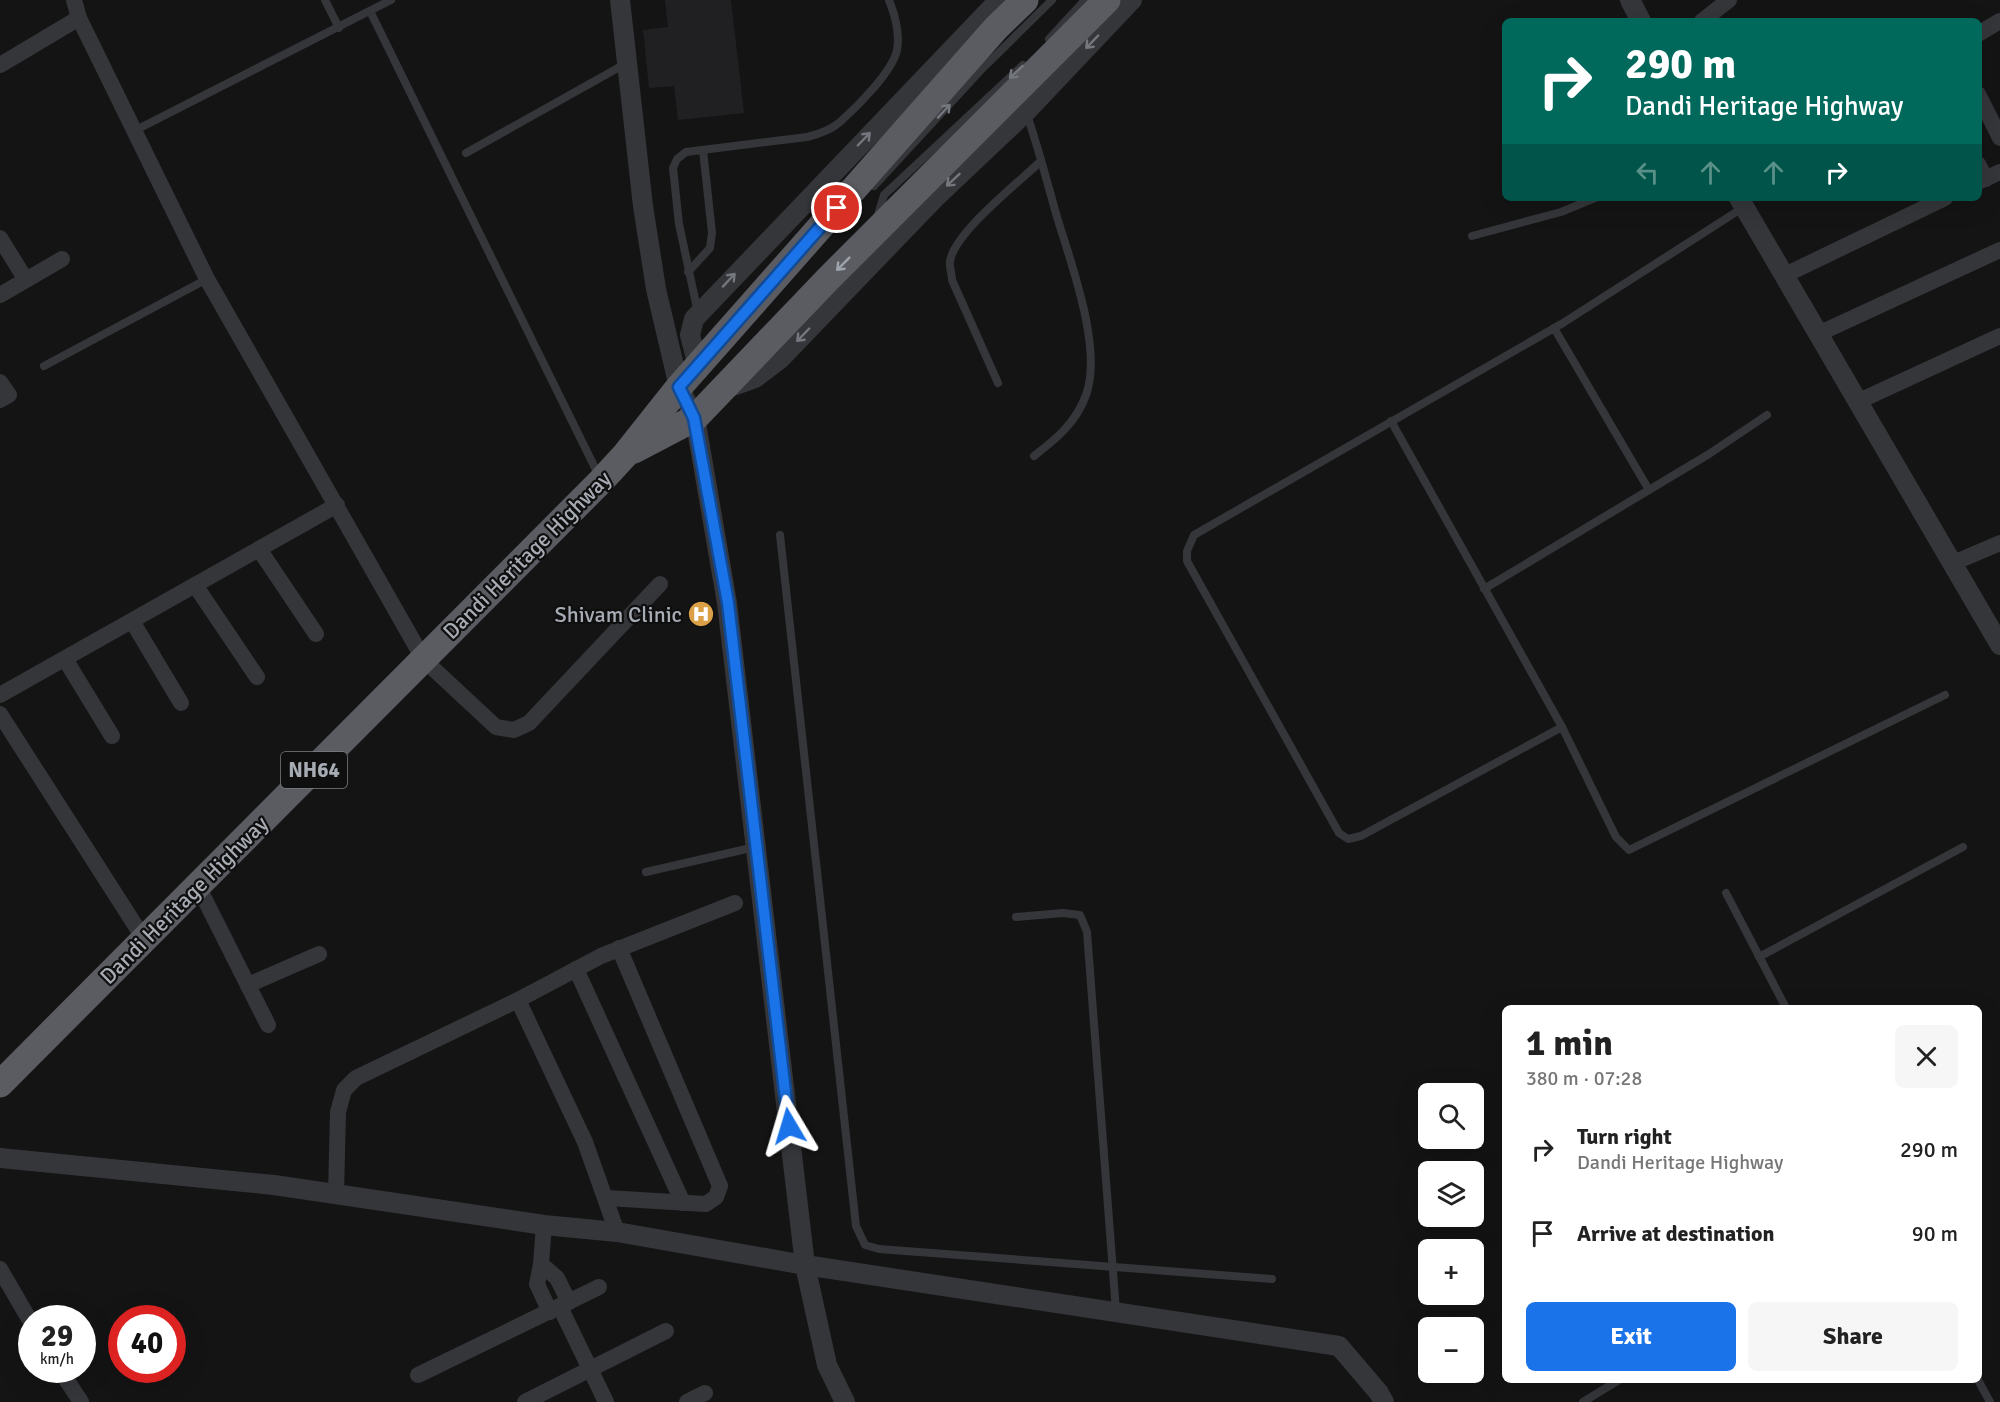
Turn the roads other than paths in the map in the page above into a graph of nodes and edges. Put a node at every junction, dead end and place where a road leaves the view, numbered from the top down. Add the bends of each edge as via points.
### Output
1 (74, 0) edge
2 (325, 0) edge
3 (391, 0) edge
4 (620, 0) edge
5 (889, 0) edge
6 (999, 0) edge
7 (1025, 0) edge
8 (1052, 0) edge
9 (1085, 0) edge
10 (1107, 0) edge
11 (1132, 0) edge
12 (1630, 0) edge
13 (1729, 0) edge
14 (370, 11) junction
15 (79, 18) junction
16 (1639, 18) edge
17 (1706, 18) edge
18 (2000, 21) edge
19 (339, 28) junction
20 (1982, 32) edge
21 (1046, 43) dead end
22 (1030, 59) dead end
23 (628, 62) junction
24 (0, 65) edge
25 (1022, 101) junction
26 (1982, 102) edge
27 (134, 131) junction
28 (2000, 138) edge
29 (703, 150) junction
30 (466, 153) dead end
31 (1041, 161) junction
32 (864, 197) dead end
33 (1588, 201) edge
34 (1742, 202) edge
35 (1916, 204) edge
36 (874, 233) junction
37 (1472, 236) dead end
38 (0, 238) edge
39 (2000, 250) edge
40 (62, 259) dead end
41 (688, 272) junction
42 (1785, 276) junction
43 (207, 279) junction
44 (26, 280) junction
45 (0, 296) edge
46 (771, 299) dead end
47 (698, 314) junction
48 (742, 316) junction
49 (1554, 328) junction
50 (1818, 334) junction
51 (2000, 336) edge
52 (44, 366) dead end
53 (698, 366) junction
54 (0, 382) edge
55 (998, 383) dead end
56 (679, 387) junction
57 (725, 389) junction
58 (0, 400) edge
59 (1857, 402) junction
60 (1767, 415) dead end
61 (694, 418) junction
62 (1391, 421) junction
63 (625, 455) junction
64 (1034, 456) dead end
65 (601, 481) junction
66 (1649, 490) junction
67 (337, 505) junction
68 (780, 535) dead end
69 (2000, 543) edge
70 (259, 549) junction
71 (1953, 563) junction
72 (660, 584) dead end
73 (195, 585) junction
74 (1484, 589) junction
75 (132, 621) junction
76 (316, 634) dead end
77 (1998, 639) edge
78 (65, 659) junction
79 (424, 660) junction
80 (257, 676) dead end
81 (1945, 694) dead end
82 (0, 695) edge
83 (181, 703) dead end
84 (0, 714) edge
85 (1562, 727) junction
86 (112, 736) dead end
87 (756, 847) junction
88 (1963, 847) dead end
89 (646, 872) dead end
90 (198, 886) junction
91 (1726, 893) dead end
92 (735, 903) dead end
93 (1016, 917) dead end
94 (144, 939) junction
95 (619, 948) junction
96 (319, 954) dead end
97 (1759, 957) junction
98 (576, 969) junction
99 (248, 986) junction
100 (518, 1000) junction
101 (1784, 1005) edge
102 (268, 1025) dead end
103 (0, 1084) edge
104 (0, 1158) edge
105 (336, 1194) junction
106 (607, 1198) junction
107 (683, 1203) junction
108 (544, 1226) junction
109 (617, 1232) junction
110 (805, 1265) junction
111 (1113, 1268) junction
112 (0, 1269) edge
113 (1272, 1280) dead end
114 (599, 1287) dead end
115 (21, 1305) edge
116 (559, 1307) junction
117 (1116, 1311) junction
118 (666, 1331) dead end
119 (590, 1369) junction
120 (418, 1375) dead end
121 (69, 1383) edge
122 (1614, 1383) edge
123 (1980, 1383) edge
124 (705, 1393) dead end
125 (81, 1402) edge
126 (525, 1402) edge
127 (606, 1402) edge
128 (687, 1402) edge
129 (844, 1402) edge
130 (1384, 1402) edge
131 (1583, 1402) edge
132 (1990, 1402) edge

1 - 15 street
2 - 19 lane
3 - 14 lane
4 - 23 street
5 - 29 lane via 896,18 898,48 893,65 840,122 824,133 807,137
47 -> 6 street
7 - 48 highway, Dandi Heritage Highway / NH64
32 -> 8 lane via 980,71
9 - 21 lane
10 - 25 highway, NH64
11 -> 25 street
12 - 16 street
13 - 17 street
14 - 19 lane
14 - 65 lane
15 - 24 street
15 - 27 street
18 - 20 street
19 - 27 lane
22 -> 36 lane via 885,195 877,211
23 - 30 lane
23 - 56 street via 656,289
25 - 31 lane
25 - 36 highway, NH64
25 -> 57 street via 780,359 755,378
26 - 28 street
27 - 43 street
29 - 41 lane via 712,233 710,248
29 - 41 lane via 686,152 673,168
31 - 55 lane via 974,225 954,249 950,263 952,280
31 - 64 lane via 1086,315 1091,363 1087,393 1076,417
33 - 37 lane
34 - 42 street
34 - 49 lane
35 - 42 street
36 -> 57 highway, NH64
38 - 44 street
39 - 50 street
40 - 44 street
41 - 47 lane
42 - 50 street
43 - 52 lane
43 - 67 street
44 - 45 street
46 - 48 lane
47 - 53 street via 690,334
48 - 53 highway, Dandi Heritage Highway / NH64
49 - 62 lane
49 - 66 lane
50 - 59 street
51 - 59 street
53 - 56 highway, Dandi Heritage Highway / NH64
54 - 58 street via 9,395
56 - 61 street
56 - 63 highway, Dandi Heritage Highway / NH64
57 - 61 highway, NH64
59 - 71 street
60 - 66 lane
61 - 63 highway, NH64
61 - 87 street via 728,603
62 - 74 lane
62 - 85 lane via 1194,535 1187,551 1187,561 1333,823 1348,839 1360,836
63 - 65 highway, Dandi Heritage Highway / NH64
65 - 79 highway, Dandi Heritage Highway / NH64
66 - 74 lane
67 - 70 street
67 - 79 street
68 - 111 lane via 856,1226 865,1245 879,1249
69 - 71 street
70 - 73 street
70 - 76 street
71 - 77 street
72 - 79 street via 529,723 514,730 496,728
73 - 75 street
73 - 80 street
74 - 85 lane
75 - 78 street
75 - 83 street
78 - 82 street
78 - 86 street
79 - 90 highway, Dandi Heritage Highway / NH64
81 - 85 lane via 1629,850 1616,837
84 - 94 street
87 - 89 lane
87 - 110 street
88 - 97 lane
90 - 94 highway, Dandi Heritage Highway / NH64
90 - 99 street
91 - 97 lane
92 - 95 street
93 - 111 lane via 1080,915 1087,932
94 - 103 highway, Dandi Heritage Highway / NH64
95 - 98 street
95 - 107 street via 720,1186 716,1197 706,1204
96 - 99 street
97 - 101 lane
98 - 100 street
98 - 107 street
99 - 102 street
100 - 105 street via 356,1078 344,1090 338,1112
100 - 106 street
104 - 105 street
105 - 108 street
106 - 107 street
106 - 109 street
108 - 109 street
108 - 116 street via 537,1284
109 - 110 street
110 - 117 street
110 - 129 street via 827,1365
111 - 113 lane
111 - 117 lane
112 - 115 street
114 - 116 street
116 - 119 street
116 - 120 street
117 - 130 street via 1340,1346
118 - 119 street
119 - 126 street
119 - 127 street
121 - 125 street
122 - 131 lane
123 - 132 lane
124 - 128 street

